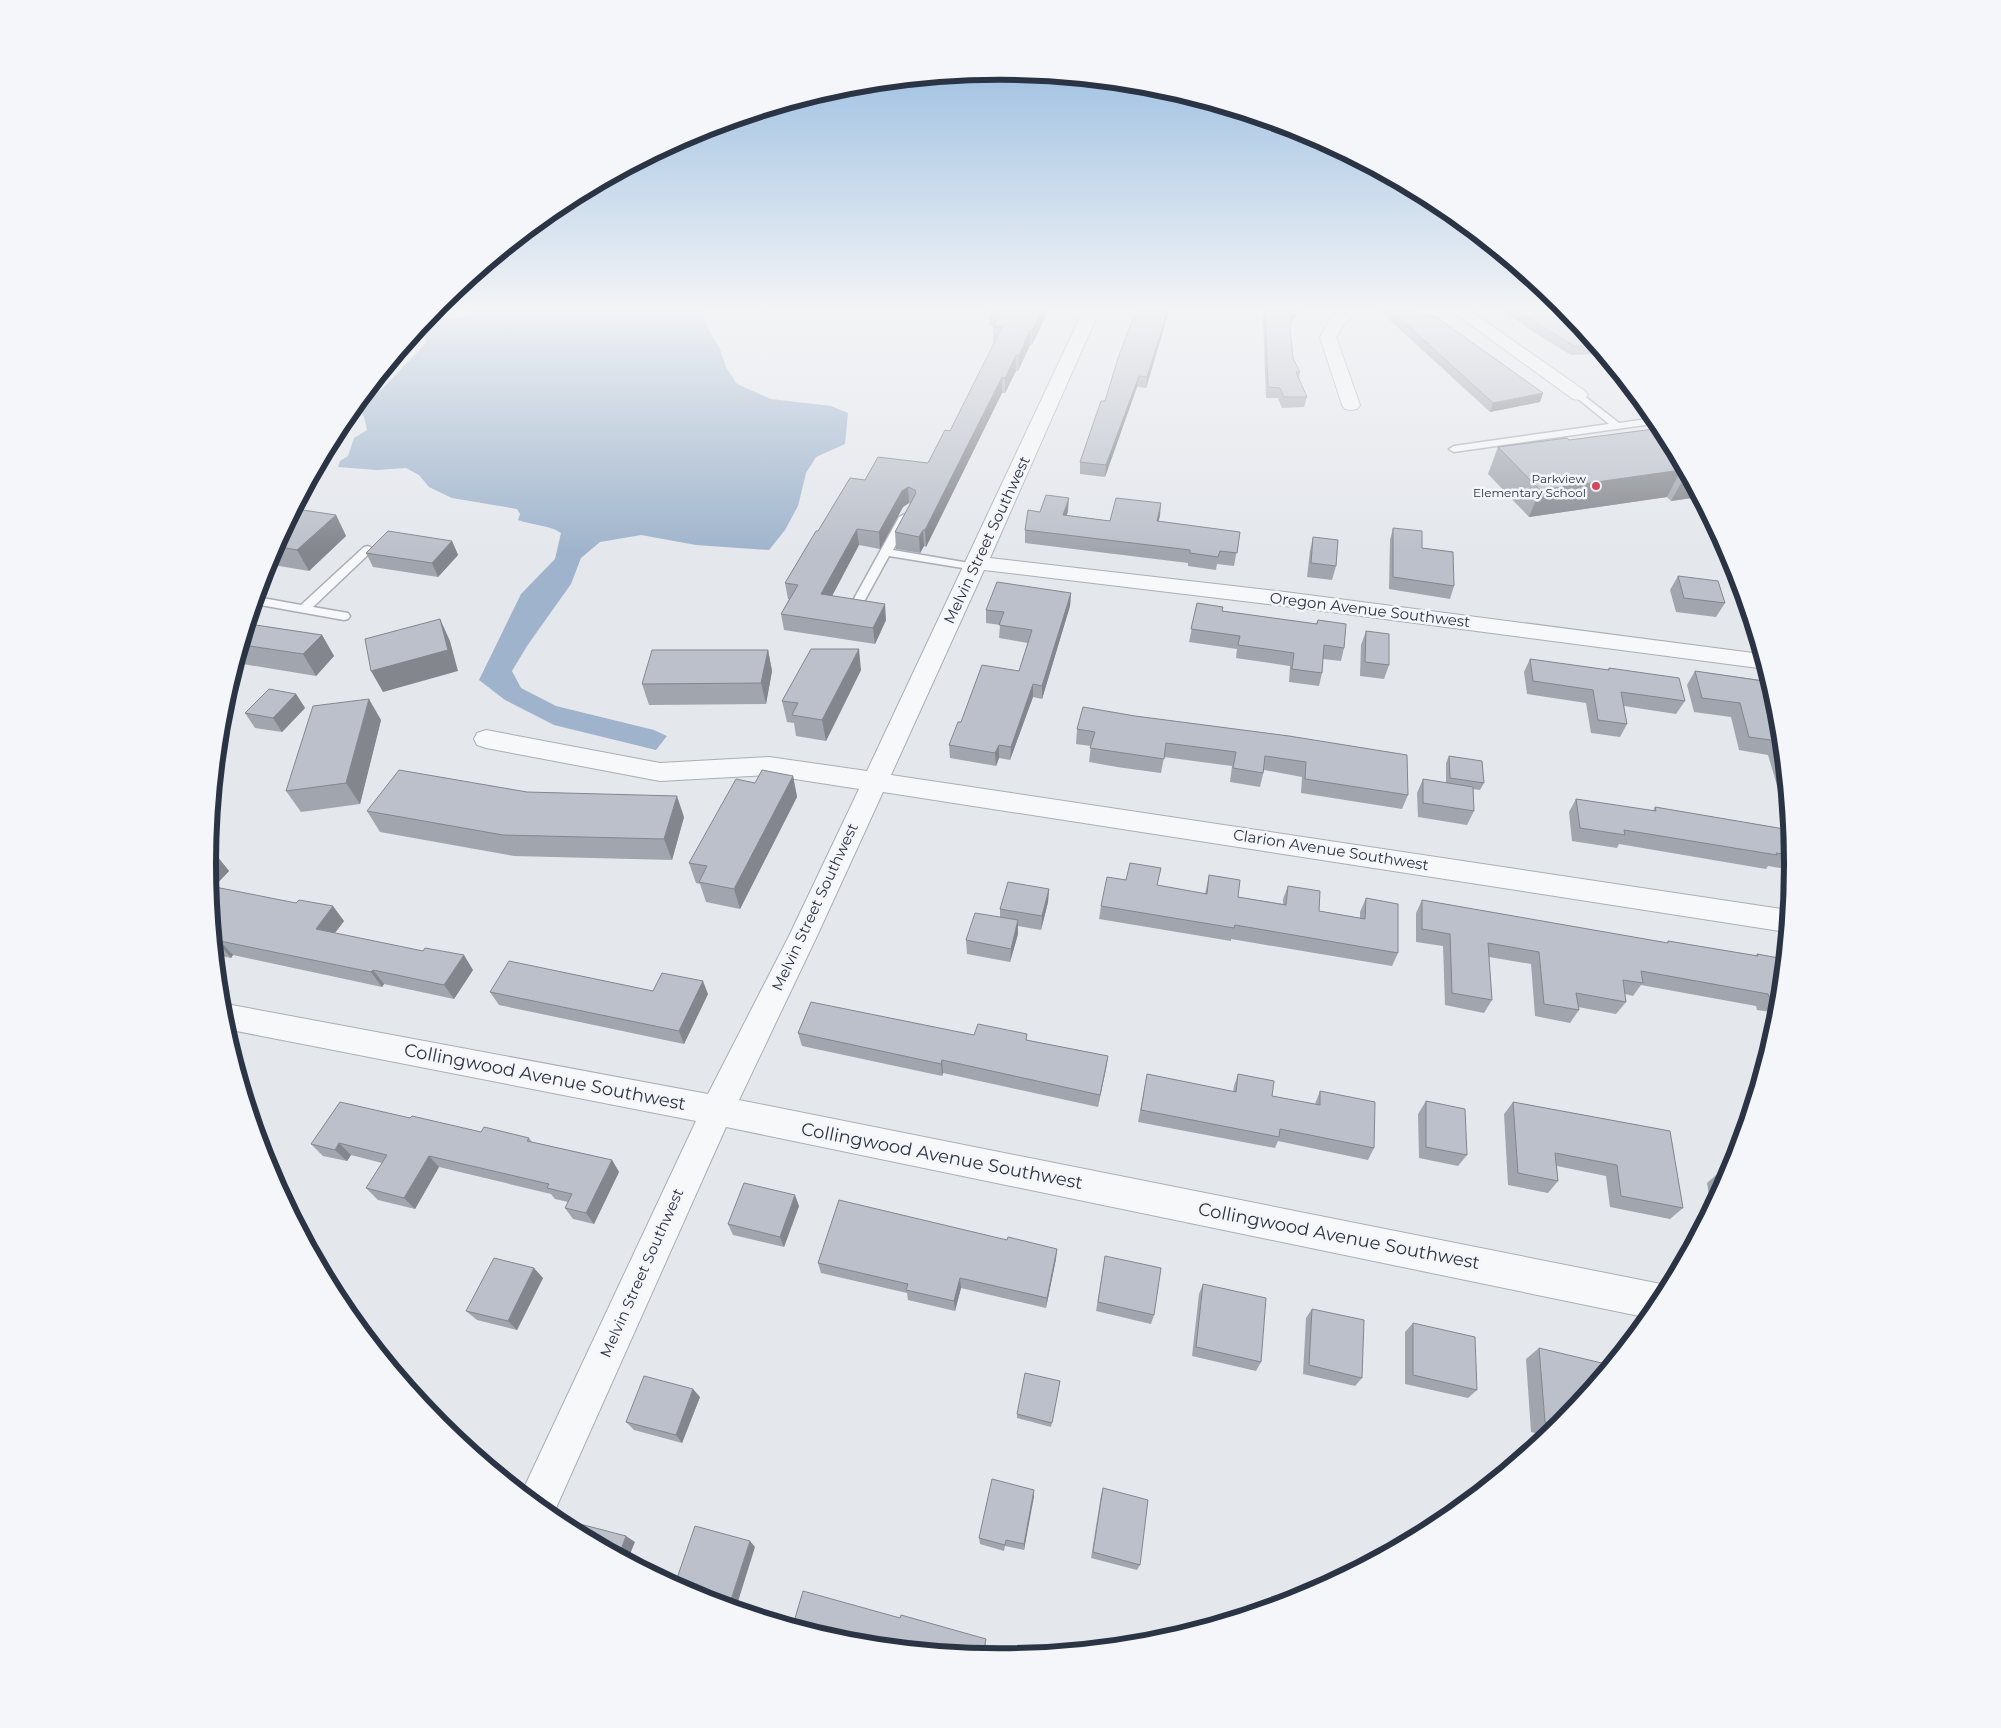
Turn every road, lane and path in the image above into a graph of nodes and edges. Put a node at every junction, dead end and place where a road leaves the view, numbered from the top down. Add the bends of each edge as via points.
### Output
1 (1055, 390) edge
2 (1346, 390) edge
3 (1572, 390) edge
4 (1580, 395) joint
5 (1351, 405) dead end
6 (1648, 422) edge
7 (1618, 426) junction
8 (1454, 449) dead end
9 (910, 508) edge
10 (368, 549) edge
11 (885, 552) junction
12 (976, 565) junction
13 (262, 602) edge
14 (856, 606) edge
15 (304, 609) junction
16 (344, 616) dead end
17 (1758, 661) edge
18 (486, 739) dead end
19 (875, 782) junction
20 (1782, 920) edge
21 (232, 1017) edge
22 (716, 1110) junction
23 (1652, 1300) edge
24 (540, 1498) edge

1 - 12 street, Melvin Street Southwest
2 - 5 street
3 - 4 street
4 - 7 lane
6 - 7 lane
7 - 8 lane
9 - 11 lane
10 - 15 lane
11 - 12 lane
11 - 14 lane
12 - 17 street, Oregon Avenue Southwest via 1285,599
12 - 19 street, Melvin Street Southwest
13 - 15 lane
15 - 16 lane
18 - 19 street, Clarion Avenue Southwest via 660,772 769,766
19 - 20 street, Clarion Avenue Southwest
19 - 22 street, Melvin Street Southwest
21 - 22 street, Collingwood Avenue Southwest
22 - 23 street, Collingwood Avenue Southwest
22 - 24 street, Melvin Street Southwest

